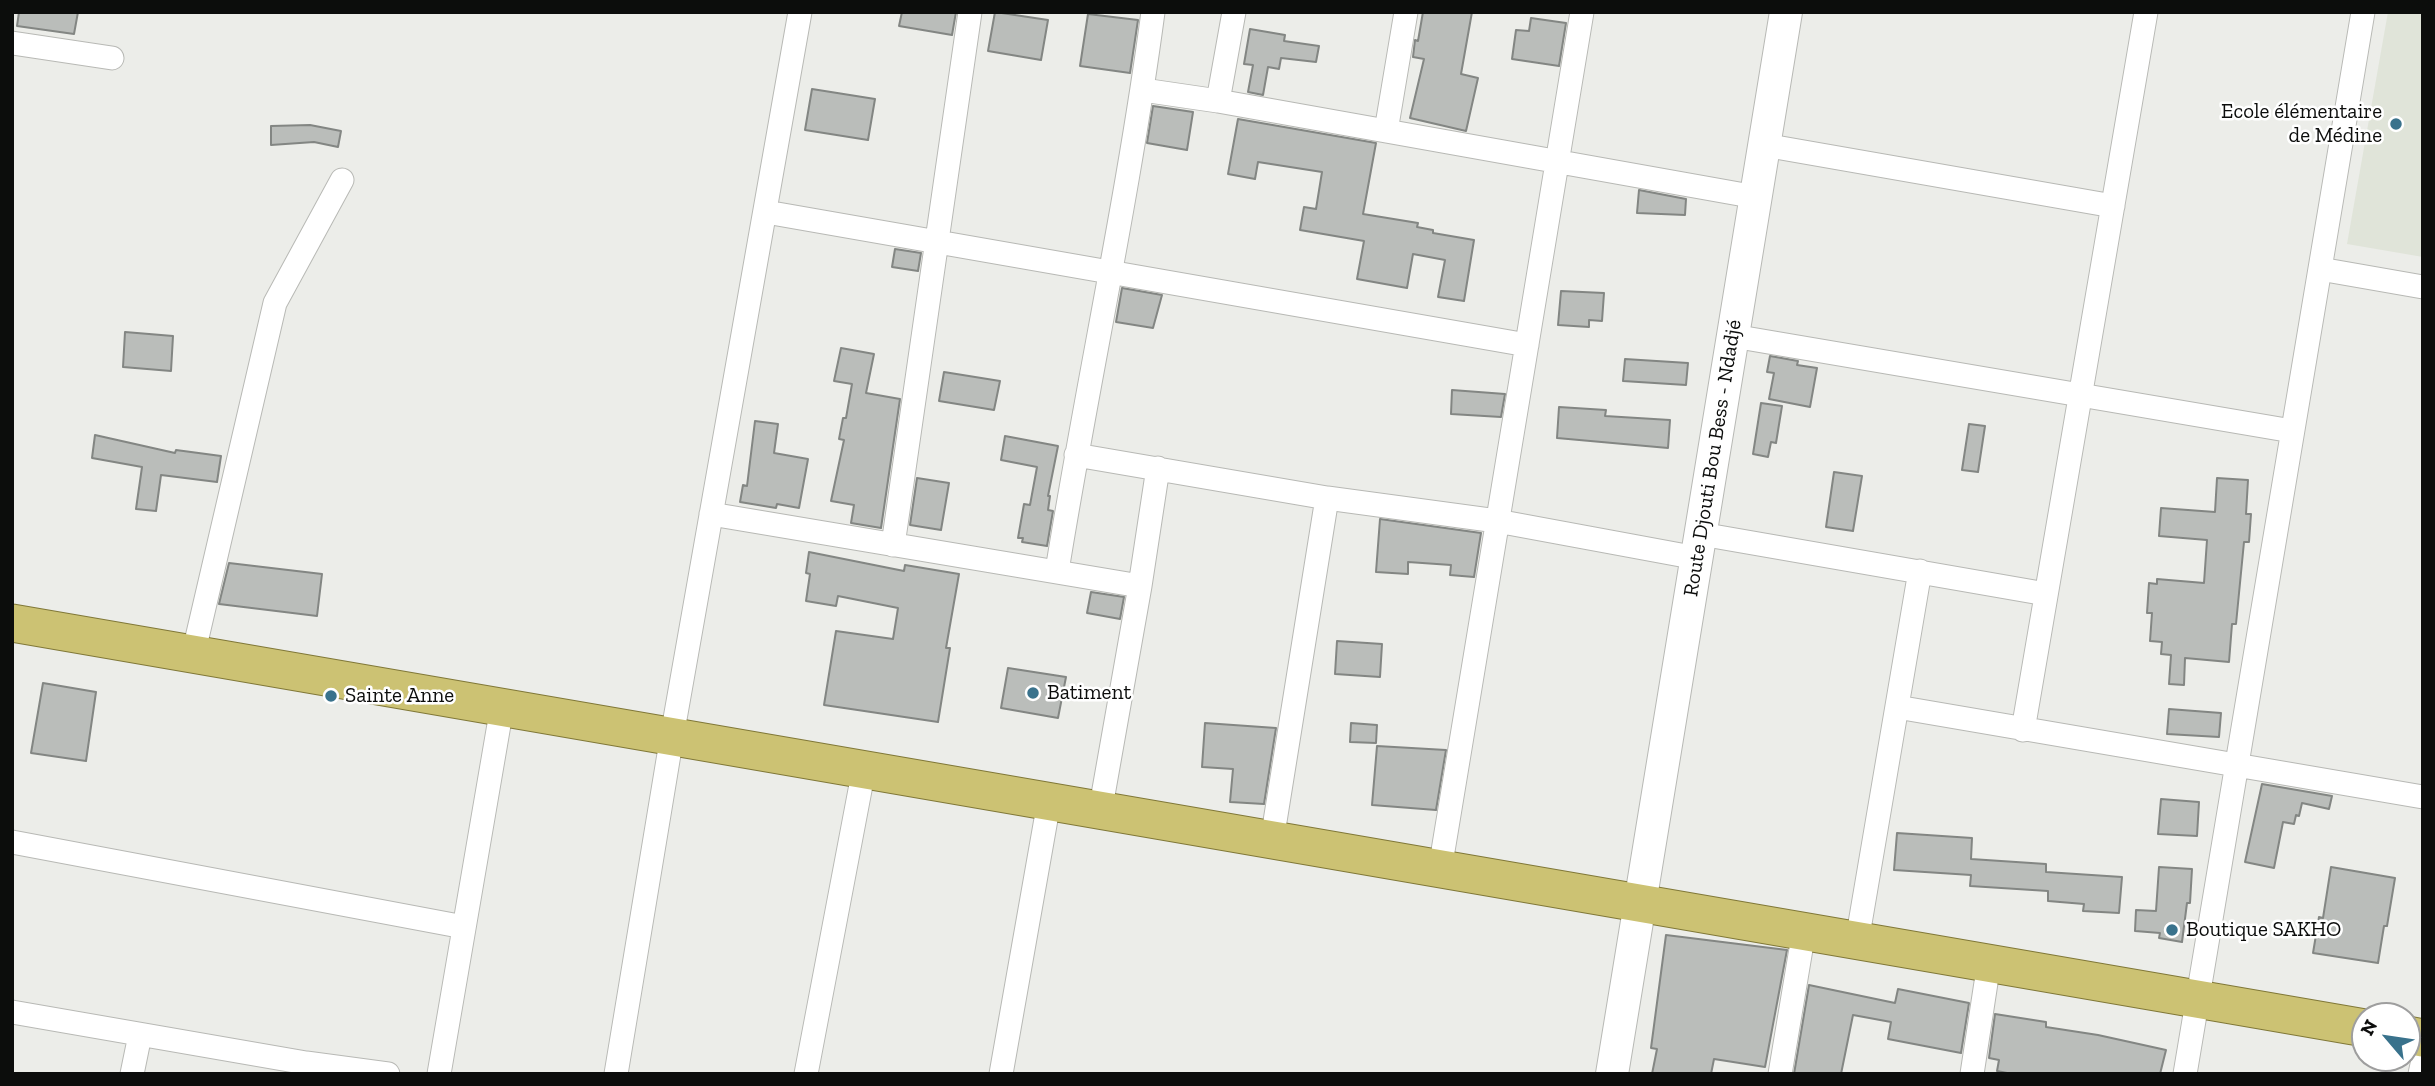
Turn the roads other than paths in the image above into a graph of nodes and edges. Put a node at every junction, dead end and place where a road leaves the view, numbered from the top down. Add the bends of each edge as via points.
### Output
1 (800, 12) edge
2 (970, 12) edge
3 (1153, 12) edge
4 (1234, 12) edge
5 (1406, 12) edge
6 (1582, 12) edge
7 (1786, 12) edge
8 (2146, 12) edge
9 (2362, 12) edge
10 (12, 43) edge
11 (111, 58) dead end
12 (1143, 90) junction
13 (1219, 101) junction
14 (1385, 131) junction
15 (1764, 145) junction
16 (1557, 161) junction
17 (342, 180) dead end
18 (1756, 197) junction
19 (2113, 206) junction
20 (766, 212) junction
21 (936, 241) junction
22 (2319, 269) junction
23 (1111, 273) junction
24 (2423, 286) edge
25 (1733, 336) junction
26 (1527, 345) junction
27 (2080, 397) junction
28 (2292, 431) junction
29 (1076, 455) junction
30 (1158, 468) junction
31 (1327, 498) junction
32 (711, 514) junction
33 (1497, 521) junction
34 (893, 545) junction
35 (1699, 546) junction
36 (1057, 571) junction
37 (1920, 571) junction
38 (1140, 586) junction
39 (2046, 594) junction
40 (12, 623) edge
41 (193, 654) junction
42 (502, 707) junction
43 (1897, 707) junction
44 (2023, 730) junction
45 (672, 736) junction
46 (2236, 766) junction
47 (864, 769) junction
48 (2423, 797) edge
49 (1049, 802) junction
50 (1100, 812) junction
51 (1272, 840) junction
52 (12, 842) edge
53 (1440, 869) junction
54 (1641, 903) junction
55 (464, 928) junction
56 (1804, 931) junction
57 (1857, 940) junction
58 (1989, 963) junction
59 (2197, 999) junction
60 (12, 1012) edge
61 (2351, 1026) edge
62 (140, 1035) junction
63 (2423, 1060) edge
64 (305, 1068) edge
65 (132, 1074) edge
66 (388, 1074) edge
67 (439, 1074) edge
68 (616, 1074) edge
69 (806, 1074) edge
70 (1001, 1074) edge
71 (1612, 1074) edge
72 (1780, 1074) edge
73 (1972, 1074) edge
74 (2185, 1074) edge
75 (2420, 1074) edge

1 - 20 street
2 - 21 street
3 - 12 street
4 - 13 street
5 - 14 street
6 - 16 street
7 - 15 main road, Route Djouti Bou Bess - Ndadjé
8 - 19 street
9 - 22 street
10 - 11 street
12 - 13 street
12 - 23 street
13 - 14 street
14 - 16 street
15 - 18 main road, Route Djouti Bou Bess - Ndadjé
15 - 19 street
16 - 18 street
16 - 26 street
17 - 41 street via 275,303
18 - 25 main road, Route Djouti Bou Bess - Ndadjé
19 - 27 street
20 - 21 street
20 - 32 street
21 - 23 street
21 - 34 street
22 - 24 street
22 - 28 street
23 - 26 street
23 - 29 street
25 - 27 street
25 - 35 main road, Route Djouti Bou Bess - Ndadjé
26 - 33 street
27 - 28 street
27 - 39 street
28 - 46 street
29 - 30 street
29 - 36 street
30 - 31 street
30 - 38 street
31 - 33 street
31 - 51 street
32 - 34 street
32 - 45 street
33 - 35 street
33 - 53 street
34 - 36 street
35 - 37 street
35 - 54 main road, Route Djouti Bou Bess - Ndadjé
36 - 38 street
37 - 39 street
37 - 43 street
38 - 50 street
39 - 44 street
40 - 41 highway
41 - 42 highway
42 - 45 highway
42 - 55 street
43 - 44 street
43 - 57 street
44 - 46 street
45 - 47 highway
45 - 68 street
46 - 48 street
46 - 59 street
47 - 49 highway
47 - 69 street
49 - 50 highway
49 - 70 street
50 - 51 highway
51 - 53 highway
52 - 55 street
53 - 54 highway
54 - 56 highway
54 - 71 main road, Route Djouti Bou Bess - Ndadjé
55 - 67 street
56 - 57 highway
56 - 72 street
57 - 58 highway
58 - 59 highway
58 - 73 street
59 - 61 highway
59 - 74 street
60 - 62 street
62 - 64 street
62 - 65 street
63 - 75 street
64 - 66 street

